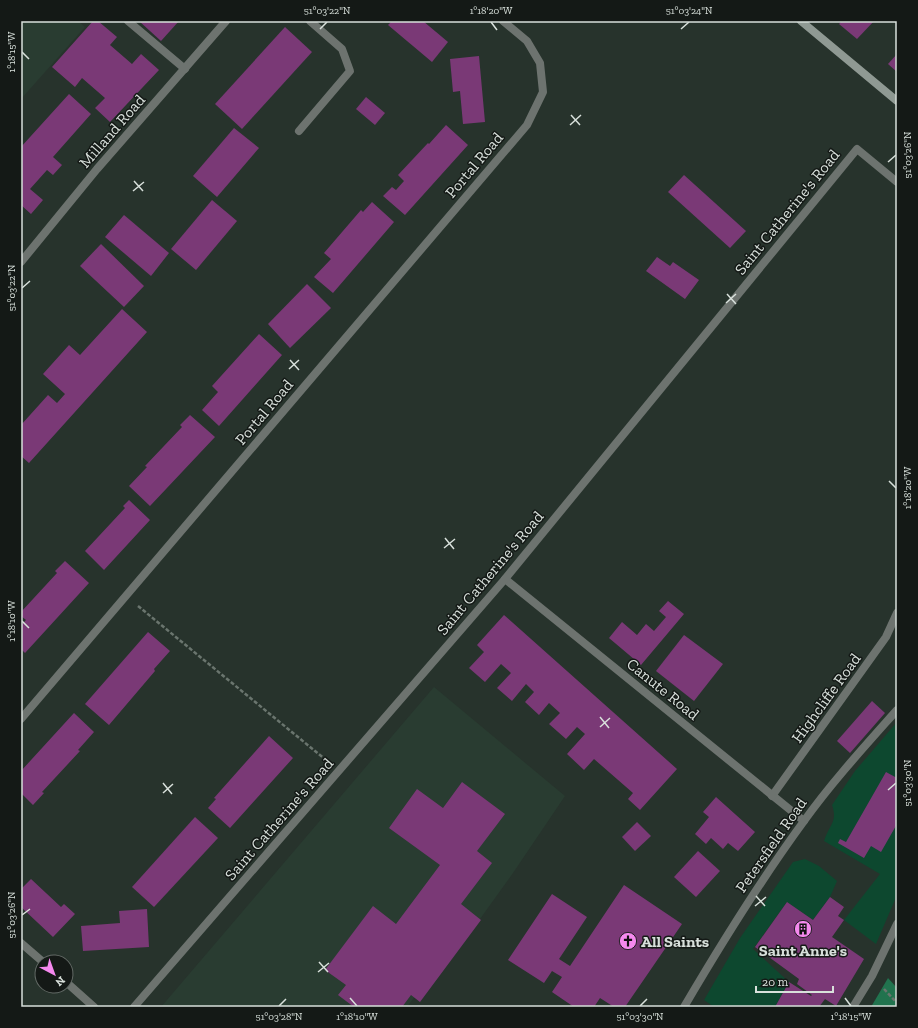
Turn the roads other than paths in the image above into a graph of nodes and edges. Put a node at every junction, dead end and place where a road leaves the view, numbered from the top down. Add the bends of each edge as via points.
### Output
1 (128, 21) edge
2 (226, 21) edge
3 (310, 21) edge
4 (503, 21) edge
5 (801, 21) edge
6 (185, 69) junction
7 (897, 101) edge
8 (299, 132) dead end
9 (897, 182) edge
10 (21, 262) edge
11 (505, 579) junction
12 (897, 613) edge
13 (897, 710) edge
14 (21, 719) edge
15 (772, 796) junction
16 (804, 821) junction
17 (897, 924) edge
18 (21, 943) edge
19 (34, 954) edge
20 (74, 989) edge
21 (94, 1007) edge
22 (134, 1007) edge
23 (684, 1007) edge
24 (853, 1007) edge

1 - 6 street
2 - 6 street, Milland Road
3 - 8 street via 342,49 350,71
4 - 14 street, Portal Road via 527,41 540,64 543,92 527,125
5 - 7 main road
6 - 10 street, Milland Road via 97,169
9 - 11 street, Saint Catherine's Road via 857,148
11 - 15 street, Canute Road
11 - 22 street, Saint Catherine's Road
12 - 15 street, Highcliffe Road via 886,636
13 - 16 street, Petersfield Road
15 - 16 street, Canute Road
16 - 23 street, Petersfield Road via 746,905
17 - 24 street via 872,976
18 - 19 street
20 - 21 street

